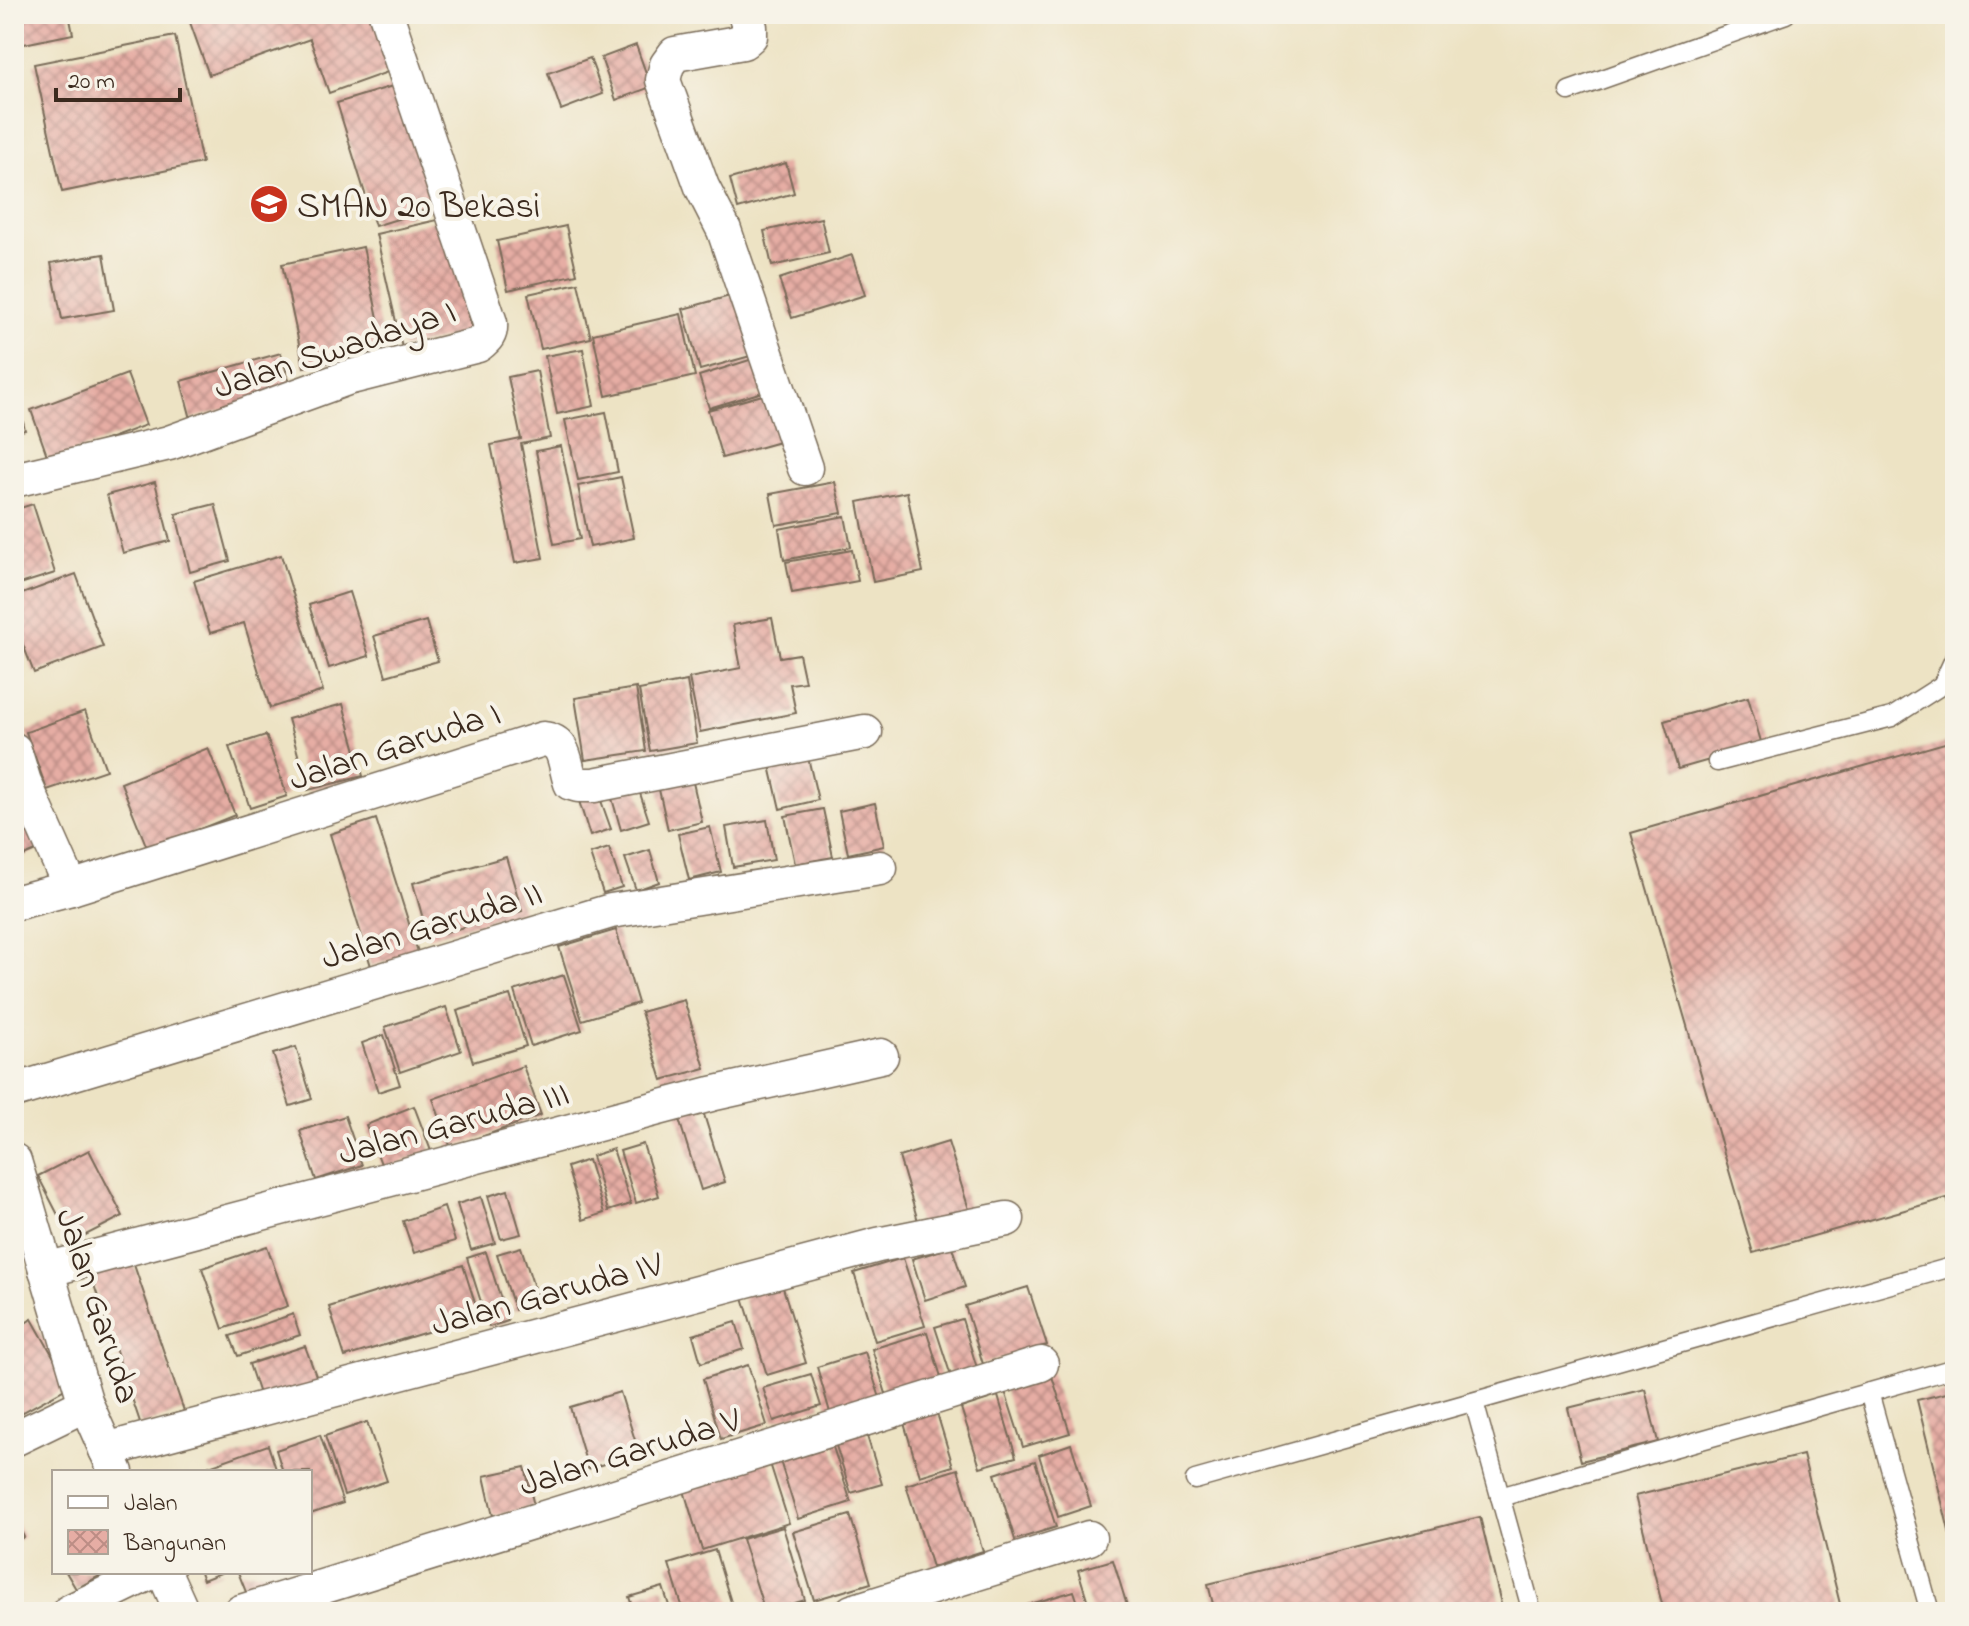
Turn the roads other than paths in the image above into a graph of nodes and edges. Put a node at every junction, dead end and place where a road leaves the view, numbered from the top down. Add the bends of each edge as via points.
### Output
1 (386, 14) edge
2 (745, 14) edge
3 (1786, 14) edge
4 (1569, 91) dead end
5 (805, 468) dead end
6 (14, 480) edge
7 (1955, 657) edge
8 (865, 732) dead end
9 (14, 750) edge
10 (1717, 762) dead end
11 (880, 868) dead end
12 (63, 869) junction
13 (14, 903) edge
14 (881, 1056) dead end
15 (14, 1091) edge
16 (14, 1161) edge
17 (1007, 1219) dead end
18 (23, 1231) edge
19 (1955, 1266) edge
20 (46, 1270) junction
21 (1041, 1364) dead end
22 (1955, 1368) edge
23 (1869, 1392) junction
24 (1474, 1402) junction
25 (86, 1404) junction
26 (14, 1439) edge
27 (112, 1461) edge
28 (1195, 1480) dead end
29 (1500, 1497) junction
30 (1089, 1538) dead end
31 (147, 1574) edge
32 (165, 1574) edge
33 (69, 1612) edge
34 (182, 1612) edge
35 (241, 1612) edge
36 (852, 1612) edge
37 (1532, 1612) edge
38 (1930, 1612) edge

1 - 6 street, Jalan Swadaya I via 490,323 486,339 347,378 169,443
2 - 5 street via 750,36 743,42 675,54 663,80 702,187 724,230
3 - 4 lane
7 - 10 lane via 1942,685 1892,717
8 - 12 street, Jalan Garuda I via 594,785 571,783 560,746 543,739
9 - 12 street
11 - 15 street, Jalan Garuda II via 611,911
12 - 13 street
14 - 20 street, Jalan Garuda III via 711,1094
16 - 18 street, Jalan Garuda
17 - 27 street, Jalan Garuda IV via 878,1245
18 - 20 street, Jalan Garuda
19 - 24 lane
20 - 25 street, Jalan Garuda
21 - 35 street, Jalan Garuda V
22 - 23 lane
23 - 29 lane
23 - 38 lane
24 - 28 lane
24 - 29 lane
25 - 26 street
25 - 27 street, Jalan Garuda
29 - 37 lane
30 - 36 street
31 - 33 street
32 - 34 street

